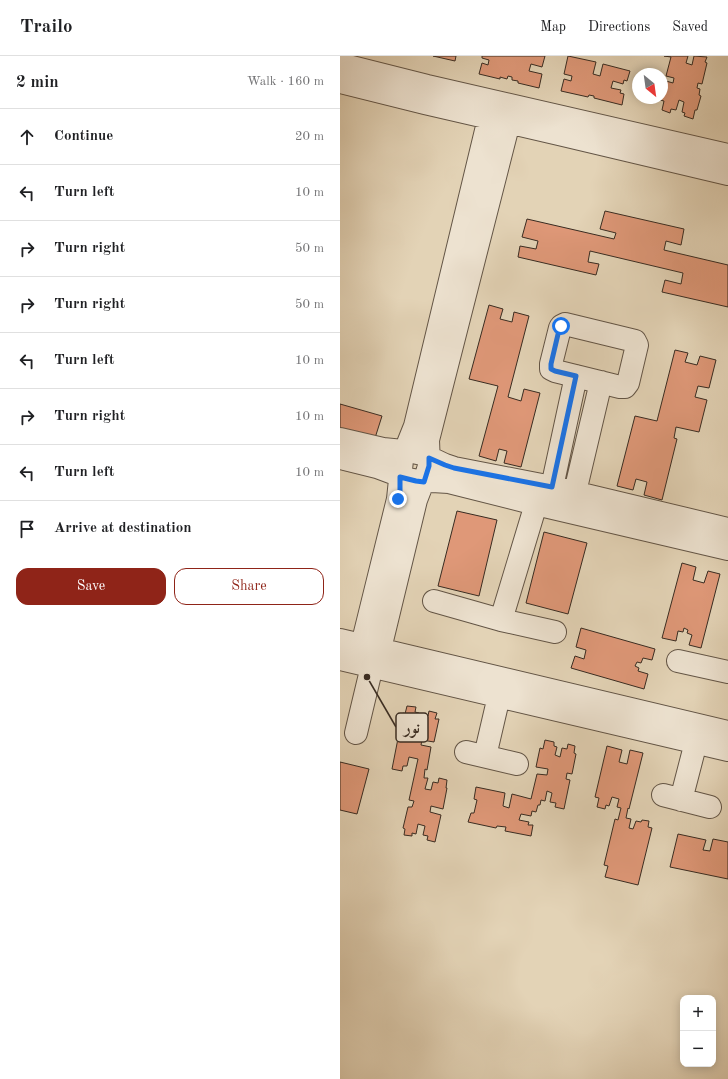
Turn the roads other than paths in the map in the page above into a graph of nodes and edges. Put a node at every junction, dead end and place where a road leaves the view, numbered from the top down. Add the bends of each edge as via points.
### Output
1 (340, 64) edge
2 (340, 82) edge
3 (426, 95) junction
4 (499, 120) junction
5 (562, 126) junction
6 (728, 155) edge
7 (728, 174) edge
8 (576, 376) junction
9 (601, 382) junction
10 (340, 439) edge
11 (405, 451) junction
12 (340, 458) edge
13 (429, 458) junction
14 (400, 477) junction
15 (424, 482) junction
16 (552, 487) junction
17 (575, 492) junction
18 (536, 504) junction
19 (728, 529) edge
20 (728, 548) edge
21 (434, 601) dead end
22 (502, 620) junction
23 (555, 632) dead end
24 (340, 640) edge
25 (371, 654) junction
26 (340, 659) edge
27 (678, 661) dead end
28 (727, 668) edge
29 (499, 696) junction
30 (728, 732) edge
31 (356, 733) dead end
32 (696, 742) junction
33 (728, 750) edge
34 (517, 764) dead end
35 (710, 807) dead end

1 - 3 street
2 - 3 street
3 - 4 street
3 - 5 street
4 - 5 street
4 - 11 street via 415,426
4 - 13 street via 428,440
5 - 6 street
5 - 7 street
8 - 9 street
8 - 9 street via 553,371 550,366 560,328 565,324 633,340 636,343 625,387
8 - 16 street
9 - 17 street
10 - 11 street via 383,449
11 - 13 street
11 - 14 street
12 - 14 street via 385,470
13 - 15 street
13 - 16 street via 454,468
14 - 15 street
14 - 25 street via 400,492
15 - 18 street via 449,482
15 - 25 street via 416,500
16 - 17 street
17 - 19 street
18 - 20 street
18 - 22 street
21 - 22 street
22 - 23 street
24 - 25 street
25 - 26 street
25 - 29 street
25 - 30 street
25 - 31 street
27 - 28 street
29 - 32 street
29 - 34 street via 475,754
32 - 33 street
32 - 35 street via 672,798

